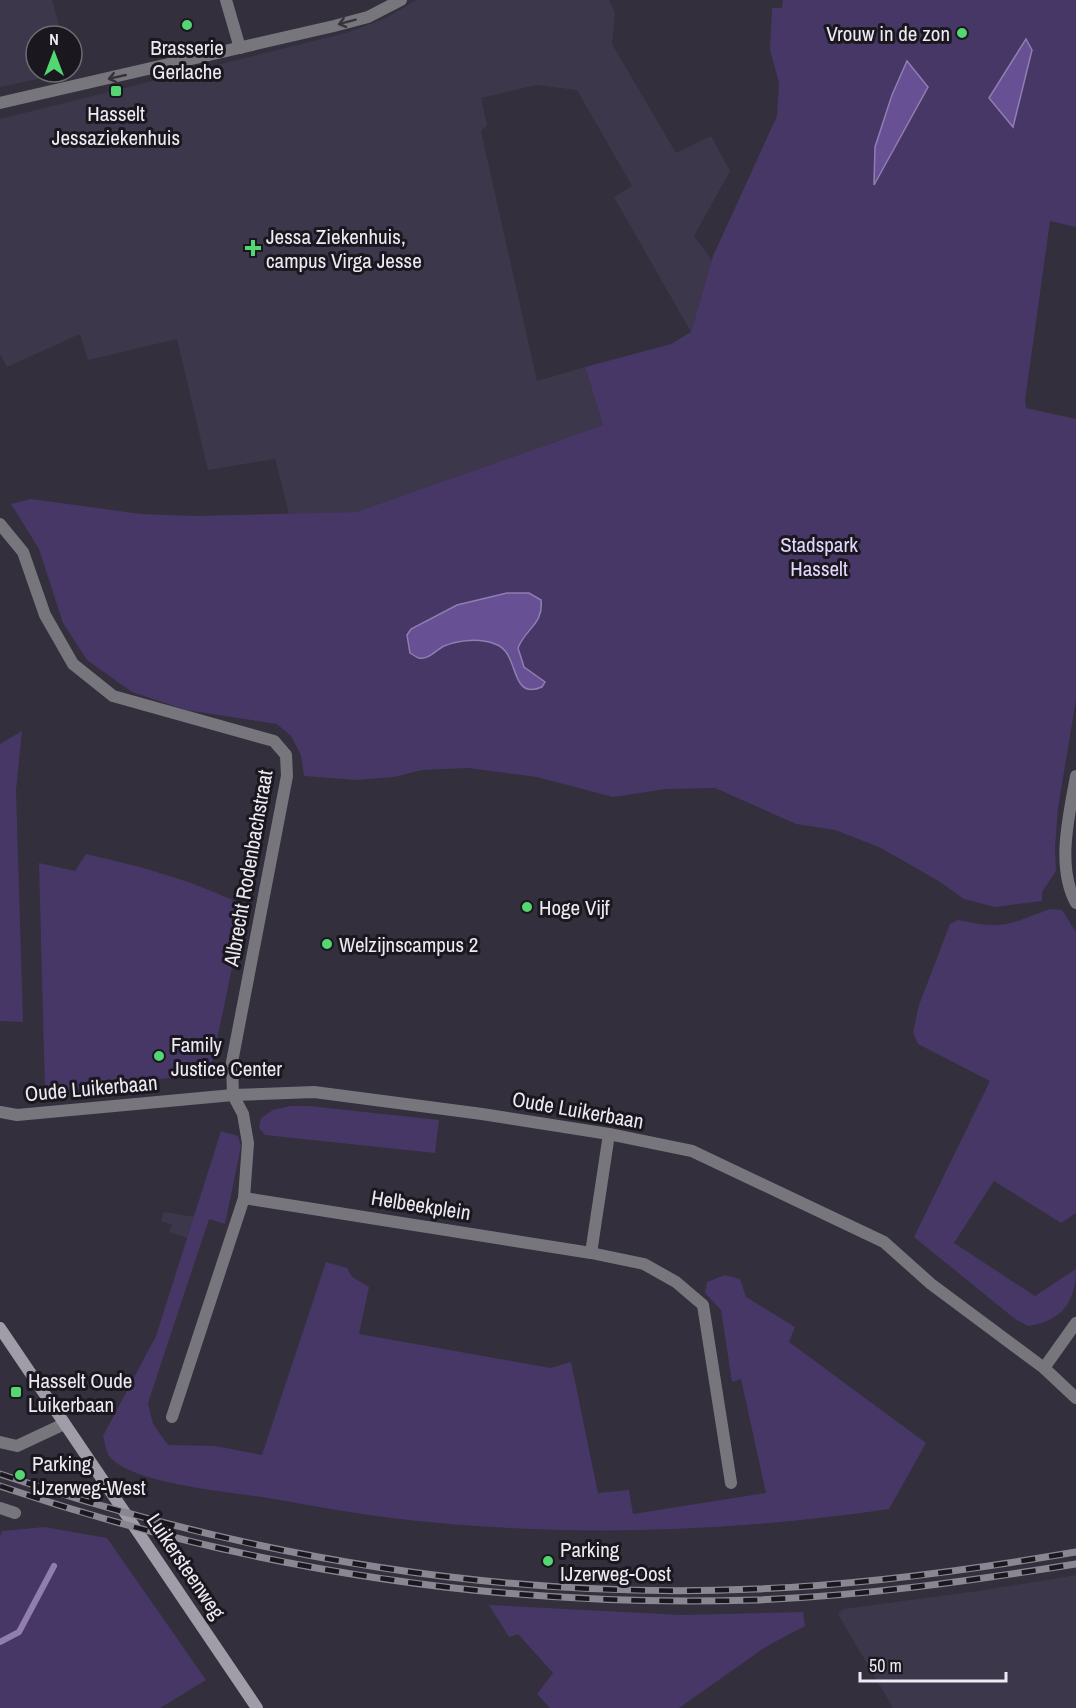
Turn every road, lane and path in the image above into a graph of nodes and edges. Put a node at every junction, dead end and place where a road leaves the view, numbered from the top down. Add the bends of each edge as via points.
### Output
1 (226, 0) edge
2 (401, 0) edge
3 (240, 48) junction
4 (0, 103) edge
5 (0, 524) edge
6 (1076, 776) edge
7 (1076, 903) edge
8 (233, 1095) junction
9 (0, 1112) edge
10 (609, 1134) junction
11 (244, 1198) junction
12 (591, 1253) junction
13 (1076, 1323) edge
14 (0, 1328) edge
15 (1044, 1368) junction
16 (1076, 1398) edge
17 (172, 1417) dead end
18 (64, 1424) junction
19 (0, 1442) edge
20 (731, 1483) dead end
21 (0, 1508) edge
22 (15, 1513) dead end
23 (257, 1708) edge

1 - 3 street
2 -> 3 street via 368,17
3 -> 4 street
5 - 8 street, Albrecht Rodenbachstraat via 23,552 45,615 74,664 113,696 274,741 286,755 287,776 232,1062
6 - 7 street via 1066,864 1068,890
8 - 9 street, Oude Luikerbaan via 16,1115
8 - 10 street, Oude Luikerbaan via 334,1094
8 - 11 street via 243,1114 248,1143
10 - 12 street
10 - 15 street, Oude Luikerbaan via 692,1152 884,1242 931,1284
11 - 12 street, Helbeekplein
11 - 17 street
12 - 20 street, Helbeekplein via 644,1263 676,1282 703,1305
13 - 15 street
14 - 18 main road, Luikersteenweg
15 - 16 street, Oude Luikerbaan
18 - 19 street via 17,1446
18 - 23 main road, Luikersteenweg
21 - 22 street

